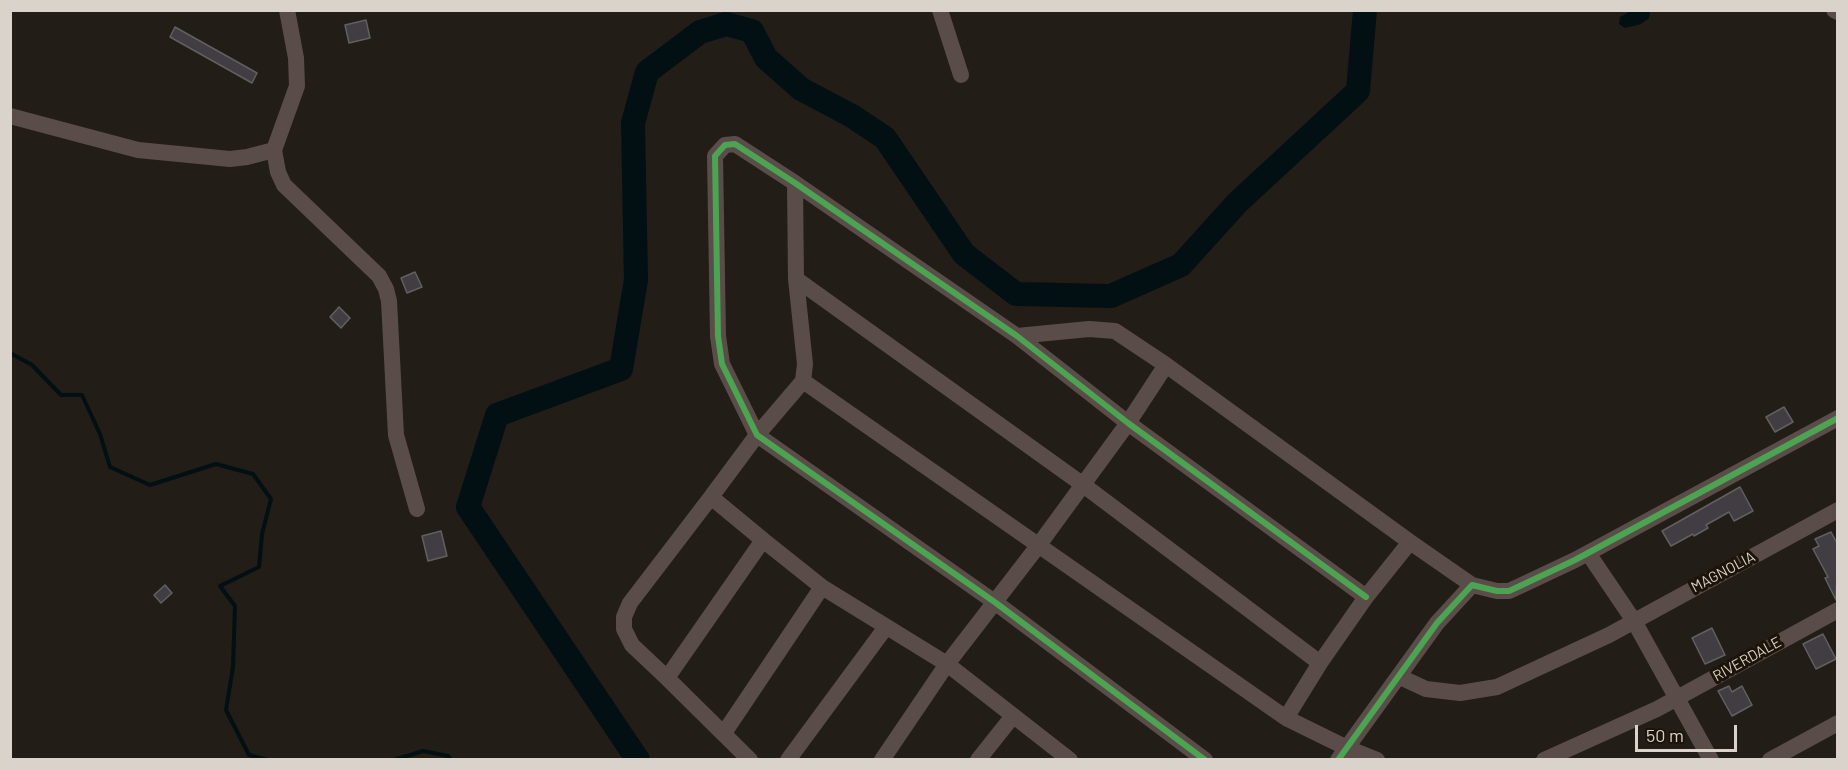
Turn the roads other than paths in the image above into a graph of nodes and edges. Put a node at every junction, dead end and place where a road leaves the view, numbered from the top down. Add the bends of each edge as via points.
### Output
1 (287, 10) edge
2 (940, 10) edge
3 (961, 75) dead end
4 (10, 116) edge
5 (274, 150) junction
6 (795, 183) junction
7 (796, 279) junction
8 (1017, 336) junction
9 (1167, 365) junction
10 (804, 381) junction
11 (1838, 418) edge
12 (1128, 423) junction
13 (757, 435) junction
14 (1082, 484) junction
15 (711, 496) junction
16 (417, 509) dead end
17 (1838, 510) edge
18 (763, 540) junction
19 (1410, 542) junction
20 (1038, 546) junction
21 (1588, 553) junction
22 (1472, 585) junction
23 (822, 587) junction
24 (1366, 597) junction
25 (996, 603) junction
26 (1838, 610) edge
27 (1634, 621) junction
28 (886, 627) junction
29 (1320, 663) junction
30 (947, 664) junction
31 (1400, 677) junction
32 (667, 678) junction
33 (1677, 698) junction
34 (1012, 716) junction
35 (1286, 718) junction
36 (1838, 723) edge
37 (724, 733) junction
38 (1797, 753) edge
39 (1342, 754) edge
40 (750, 759) edge
41 (788, 759) edge
42 (882, 759) edge
43 (978, 759) edge
44 (1070, 759) edge
45 (1205, 759) edge
46 (1377, 759) edge
47 (1544, 759) edge
48 (1711, 759) edge
49 (1770, 759) edge

1 - 5 street via 297,86
2 - 3 street
4 - 5 street via 138,150 230,159
5 - 16 street via 284,185 379,276 386,289 396,435
6 - 7 street
6 - 8 street
6 - 13 street via 735,144 725,145 715,156 718,336 722,364
7 - 10 street
7 - 14 street
8 - 9 street via 1089,329 1115,331
8 - 12 street
9 - 12 street
9 - 19 street
10 - 13 street
10 - 20 street
11 - 21 street
12 - 14 street
12 - 24 street
13 - 15 street
13 - 25 street
14 - 20 street
14 - 29 street
15 - 18 street
15 - 32 street via 624,616 624,629 632,645
17 - 27 street, MAGNOLIA
18 - 23 street
18 - 32 street
19 - 22 street
19 - 24 street
20 - 25 street
20 - 35 street
21 - 22 street via 1509,591
21 - 27 street
22 - 31 street via 1437,623
23 - 28 street
23 - 37 street
24 - 29 street
25 - 30 street
25 - 45 street
26 - 33 street, RIVERDALE
27 - 31 street, MAGNOLIA via 1497,687 1460,693 1426,689
27 - 33 street
28 - 30 street
28 - 41 street
29 - 35 street
30 - 34 street
30 - 42 street
31 - 39 street
32 - 37 street
33 - 47 street, RIVERDALE
33 - 48 street
34 - 43 street
34 - 44 street
35 - 39 street
36 - 38 street
37 - 40 street
38 - 49 street
39 - 46 street

